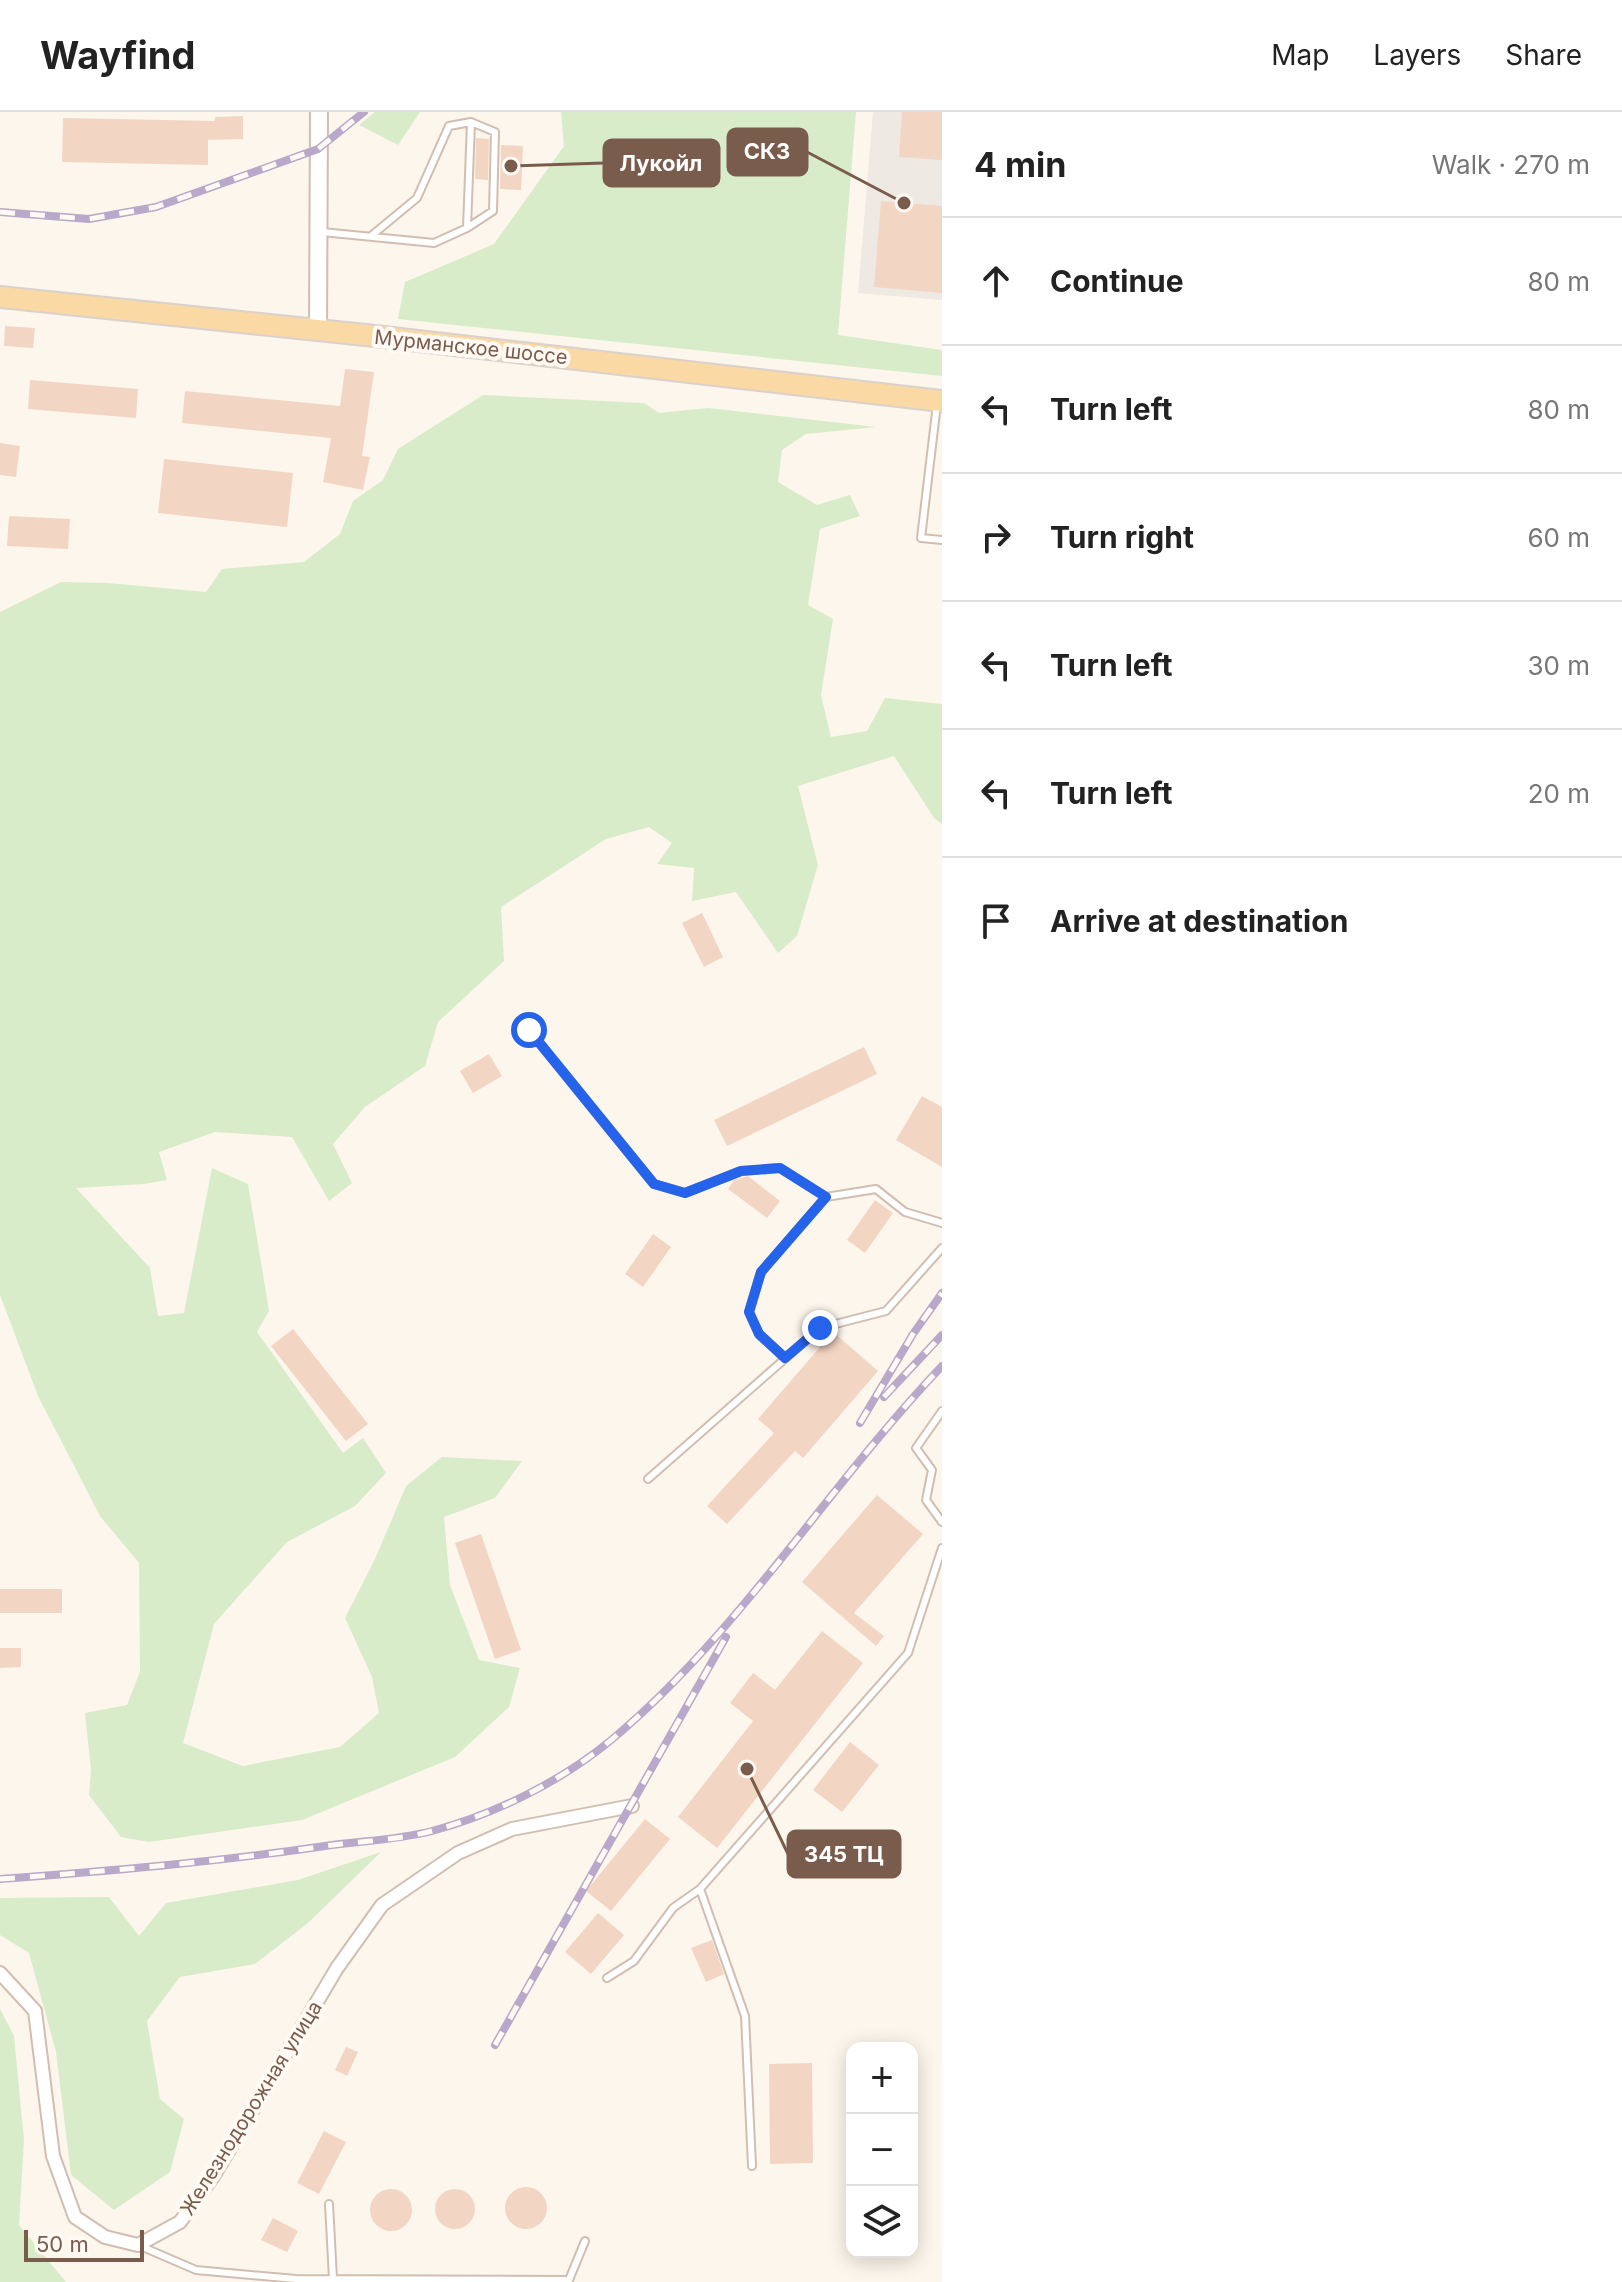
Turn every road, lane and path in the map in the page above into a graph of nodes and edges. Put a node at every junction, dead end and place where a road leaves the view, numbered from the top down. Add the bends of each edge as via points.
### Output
1 (319, 112) edge
2 (471, 122) junction
3 (467, 228) junction
4 (318, 231) junction
5 (371, 236) junction
6 (0, 297) edge
7 (318, 331) junction
8 (940, 400) edge
9 (942, 540) edge
10 (529, 1030) dead end
11 (826, 1197) junction
12 (942, 1223) edge
13 (942, 1248) edge
14 (785, 1358) junction
15 (942, 1411) edge
16 (648, 1479) dead end
17 (942, 1522) edge
18 (942, 1548) edge
19 (632, 1806) dead end
20 (700, 1889) junction
21 (0, 1973) edge
22 (607, 1978) dead end
23 (752, 2166) dead end
24 (329, 2204) dead end
25 (585, 2241) dead end
26 (138, 2245) junction
27 (333, 2279) junction

1 - 4 street
2 - 3 lane
2 - 3 lane via 495,132 493,211
2 - 5 lane via 449,126 417,198
3 - 5 lane via 434,243
4 - 5 lane
4 - 7 street
6 - 7 main road, Мурманское шоссе
7 - 8 main road, Мурманское шоссе
8 - 9 lane via 921,538
10 - 11 lane via 654,1184 685,1193 741,1171 780,1168
11 - 12 lane via 876,1189 905,1212
11 - 14 lane via 761,1272 749,1312 759,1334
13 - 14 lane via 886,1311 820,1328
14 - 16 lane
15 - 17 lane via 916,1448 932,1470 926,1500
18 - 20 lane via 908,1653
19 - 26 street, Железнодорожная улица via 512,1829 458,1853 382,1905 337,1968 180,2222
20 - 22 lane via 673,1908 634,1961
20 - 23 lane via 745,2016
21 - 26 street via 35,2011 53,2156 75,2217 105,2237
24 - 27 lane
25 - 27 lane via 569,2280
26 - 27 lane via 196,2270

